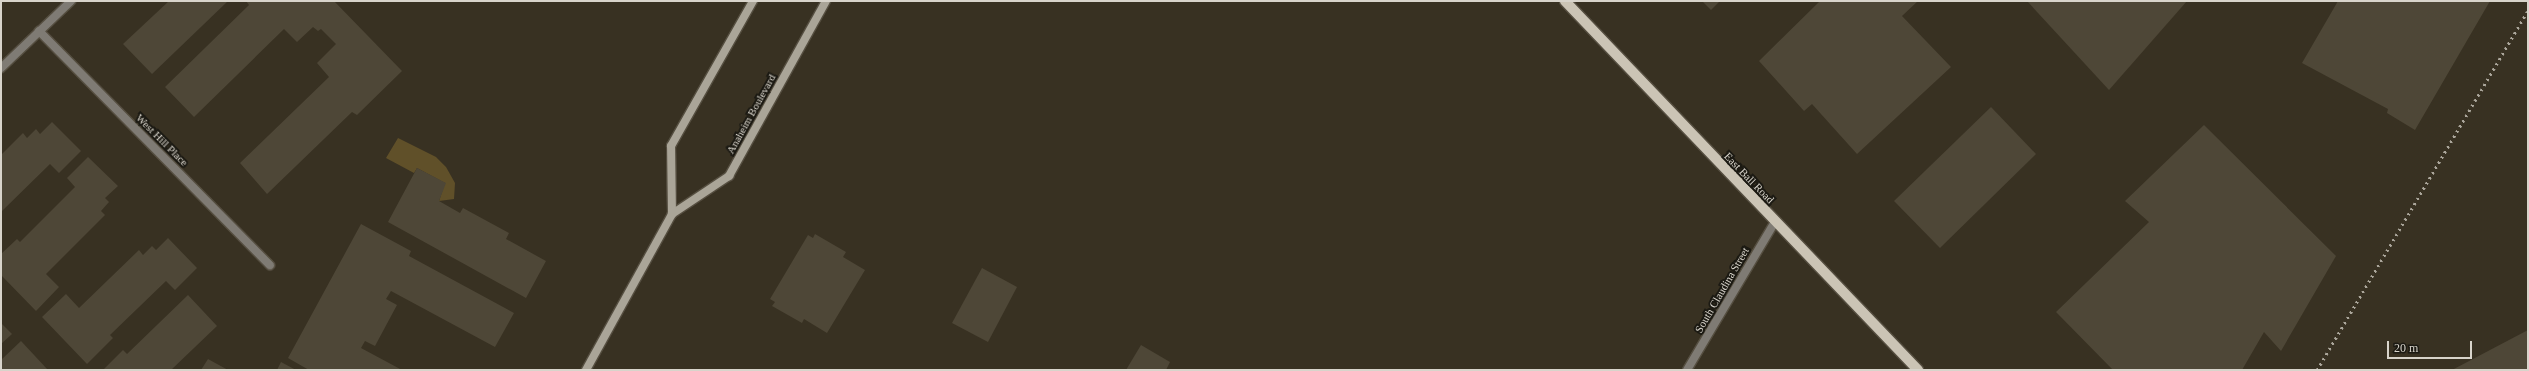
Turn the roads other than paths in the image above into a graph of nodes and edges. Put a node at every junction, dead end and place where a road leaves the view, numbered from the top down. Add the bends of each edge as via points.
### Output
1 (71, 1) edge
2 (753, 1) edge
3 (826, 1) edge
4 (1565, 1) edge
5 (39, 31) junction
6 (1, 68) edge
7 (672, 214) junction
8 (1775, 222) junction
9 (270, 264) dead end
10 (586, 370) edge
11 (1688, 370) edge
12 (1918, 370) edge

1 - 5 street
2 - 7 main road, Anaheim Boulevard via 671,146
3 - 7 main road, Anaheim Boulevard via 730,176
4 - 8 main road, East Ball Road
5 - 6 street
5 - 9 street, West Hill Place
7 - 10 main road, Anaheim Boulevard
8 - 11 street, South Claudina Street
8 - 12 main road, East Ball Road

